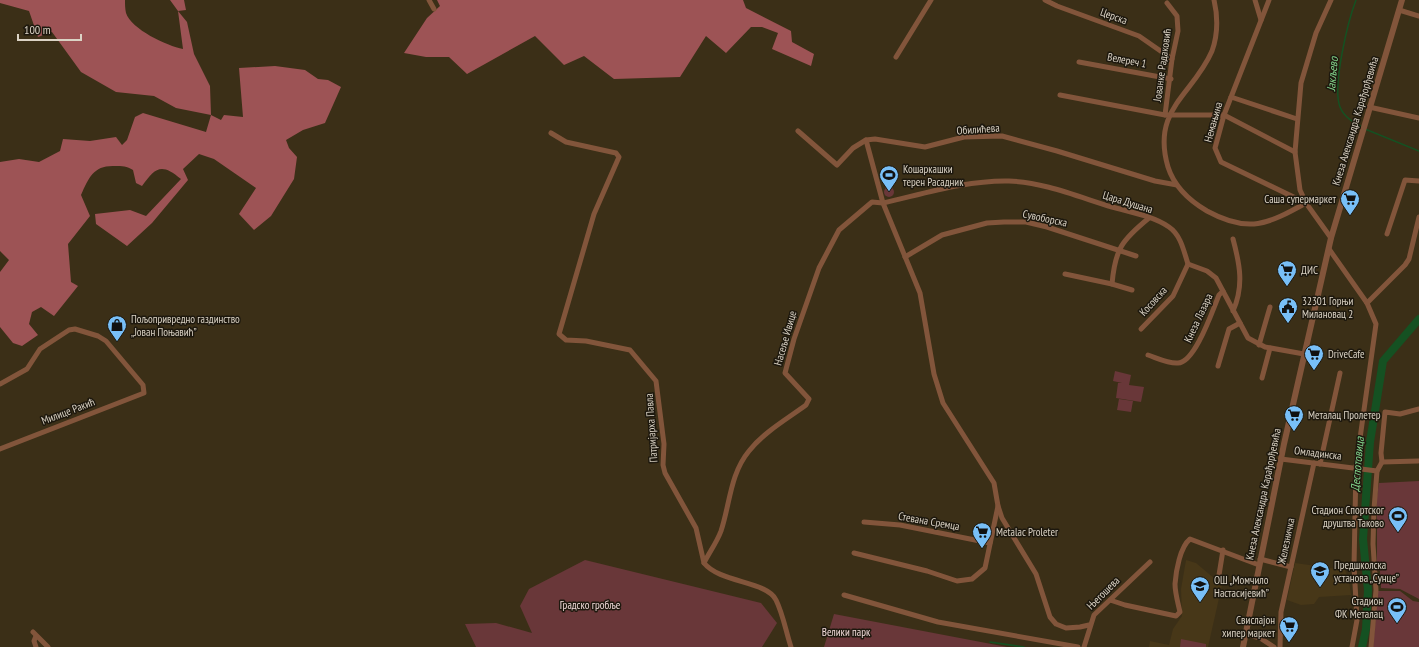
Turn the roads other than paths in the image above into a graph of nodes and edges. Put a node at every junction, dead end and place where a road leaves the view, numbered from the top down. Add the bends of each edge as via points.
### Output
1 (429, 0) edge
2 (931, 0) edge
3 (1045, 0) edge
4 (1214, 0) edge
5 (1255, 0) edge
6 (1269, 0) edge
7 (1331, 0) edge
8 (1402, 0) edge
9 (1167, 2) dead end
10 (434, 9) dead end
11 (1399, 10) junction
12 (1419, 16) edge
13 (1261, 20) junction
14 (896, 56) dead end
15 (1172, 59) junction
16 (1080, 62) dead end
17 (1171, 79) junction
18 (1060, 95) dead end
19 (1231, 97) junction
20 (1369, 107) junction
21 (1167, 115) junction
22 (1224, 115) junction
23 (1419, 118) edge
24 (1297, 119) junction
25 (798, 131) dead end
26 (550, 133) dead end
27 (866, 140) junction
28 (1295, 152) junction
29 (1419, 181) edge
30 (1176, 185) junction
31 (883, 203) junction
32 (1306, 203) junction
33 (1419, 217) edge
34 (1149, 218) junction
35 (1387, 234) dead end
36 (1331, 238) junction
37 (1233, 239) dead end
38 (1329, 249) junction
39 (1118, 250) junction
40 (1136, 256) dead end
41 (905, 257) junction
42 (1188, 264) junction
43 (1065, 274) dead end
44 (1112, 284) junction
45 (1132, 290) dead end
46 (1223, 291) junction
47 (1367, 303) junction
48 (1270, 307) dead end
49 (1233, 311) junction
50 (1240, 323) junction
51 (1141, 329) dead end
52 (1259, 345) junction
53 (1270, 348) junction
54 (1304, 354) junction
55 (1148, 355) dead end
56 (1218, 366) dead end
57 (1340, 373) dead end
58 (1262, 378) dead end
59 (0, 384) edge
60 (1419, 408) edge
61 (0, 449) edge
62 (1281, 459) junction
63 (1418, 461) dead end
64 (1382, 462) junction
65 (1314, 463) junction
66 (1320, 464) junction
67 (1358, 468) junction
68 (1376, 470) junction
69 (998, 506) junction
70 (864, 522) dead end
71 (990, 542) junction
72 (1223, 550) junction
73 (854, 553) dead end
74 (1150, 562) dead end
75 (1259, 562) junction
76 (704, 563) junction
77 (1291, 567) junction
78 (1219, 575) dead end
79 (844, 596) dead end
80 (1110, 600) junction
81 (1089, 625) junction
82 (1246, 634) junction
83 (36, 647) edge
84 (48, 647) edge
85 (791, 647) edge
86 (1078, 647) edge
87 (1084, 647) edge
88 (1243, 647) edge
89 (1274, 647) edge
90 (1280, 647) edge
91 (1352, 647) edge
92 (1371, 647) edge

1 - 10 street
2 - 14 street
3 - 15 street, Церска via 1139,36
4 - 21 street via 1217,22 1212,50 1206,63
5 - 13 street
6 - 13 street, Немањина
7 - 24 street via 1316,33 1301,83
8 - 11 street, Кнеза Александра Карађорђевића
9 - 15 street, Јованке Радаковић via 1177,16 1178,31
11 - 12 street
11 - 20 street, Кнеза Александра Карађорђевића
13 - 19 street, Немањина
15 - 17 street, Јованке Радаковић
16 - 17 street, Велереч 1
17 - 21 street, Јованке Радаковић
18 - 21 street
19 - 22 street, Немањина
19 - 24 street
20 - 23 street
20 - 36 street, Кнеза Александра Карађорђевића
21 - 22 street, Јованке Радаковић
21 - 30 street via 1163,140 1165,156
22 - 28 street, Јованке Радаковић
22 - 32 street, Немањина via 1215,148 1221,162
24 - 28 street
25 - 27 street via 837,165 853,148
26 - 76 street, Патријарха Павла via 566,142 616,153 619,157 594,214 559,334 566,340 586,341 630,350 656,382 665,473 696,528
27 - 30 street, Обилићева via 875,139 925,147 964,137 1002,136
27 - 31 street
28 - 32 street via 1300,190
29 - 35 street via 1405,180
30 - 32 street via 1199,206 1231,221 1259,224 1271,221
31 - 34 street, Цара Душана via 968,185 1008,181 1053,190
31 - 41 street
31 - 76 street, Насеље Ивице via 872,202 839,230 819,268 785,373 809,399 806,405 759,440 748,452 739,467 730,492 721,531
32 - 36 street
33 - 47 street via 1405,265
34 - 39 street via 1132,231
34 - 42 street, Цара Душана via 1169,227 1176,234
36 - 38 street, Кнеза Александра Карађорђевића
37 - 49 street via 1241,273
38 - 47 street
38 - 54 street, Кнеза Александра Карађорђевића
39 - 40 street, Сувоборска
39 - 41 street, Сувоборска via 1048,227 1026,222 1004,222 987,223 942,235
39 - 44 street
41 - 69 street via 920,293 934,374 943,403 994,483
42 - 46 street via 1213,274
42 - 51 street, Косовска via 1173,296
43 - 44 street
44 - 45 street
46 - 49 street
46 - 55 street, Кнеза Лазара via 1198,344 1185,361 1179,363
47 - 67 street via 1376,324 1376,334 1369,371
48 - 52 street
49 - 50 street
50 - 52 street via 1248,338
50 - 56 street via 1229,330
52 - 53 street
53 - 54 street
53 - 58 street
54 - 62 street, Кнеза Александра Карађорђевића
57 - 66 street
59 - 61 street, Милице Ракић via 27,369 40,350 69,330 75,329 106,341 143,385 144,393
60 - 64 street via 1400,414 1385,412
62 - 65 street, Омладинска
62 - 75 street, Кнеза Александра Карађорђевића
63 - 64 street
64 - 68 street
65 - 66 street, Омладинска
65 - 77 street, Железничка
66 - 67 street, Омладинска
67 - 68 street, Омладинска
67 - 91 street via 1354,566 1357,620
68 - 92 street via 1373,544 1376,590
69 - 71 street
69 - 81 street via 1002,518 1036,574 1050,617 1056,624 1066,628
70 - 71 street, Стевана Сремца via 900,525
71 - 73 street via 985,568 978,576 964,581
72 - 75 street
72 - 78 street
72 - 80 street via 1190,539 1187,541 1175,584 1180,612 1176,616
74 - 80 street, Његошева
75 - 77 street
75 - 82 street, Кнеза Александра Карађорђевића
76 - 85 street via 708,568 724,576 769,591 776,599
77 - 90 street, Железничка via 1281,612
79 - 86 street via 938,622
80 - 81 street, Његошева via 1094,615
81 - 87 street, Његошева
82 - 88 street, Кнеза Александра Карађорђевића
82 - 89 street via 1260,638
83 - 84 street via 34,634

